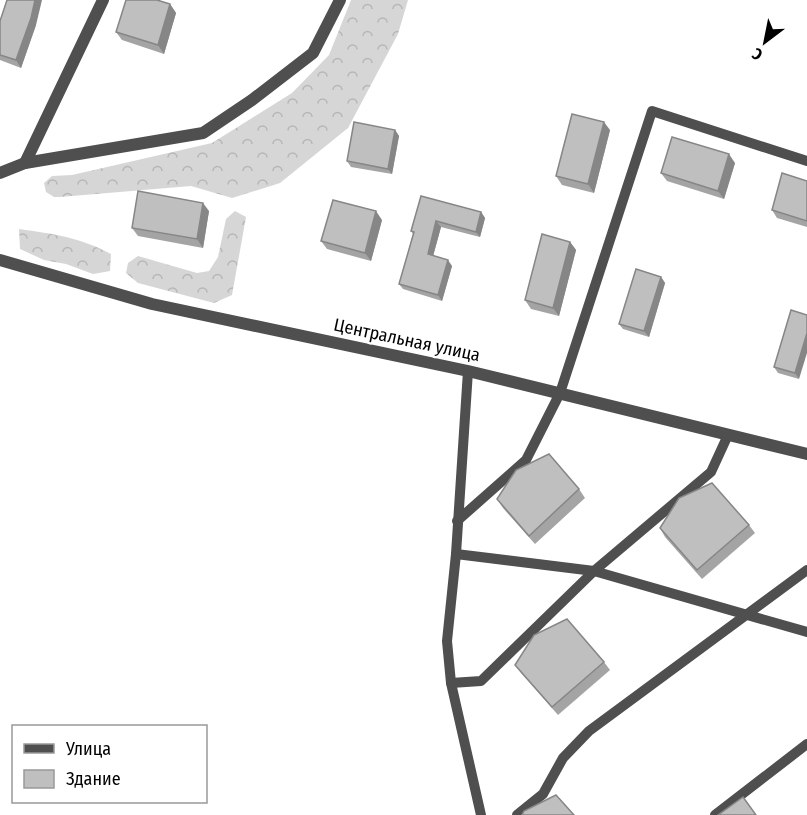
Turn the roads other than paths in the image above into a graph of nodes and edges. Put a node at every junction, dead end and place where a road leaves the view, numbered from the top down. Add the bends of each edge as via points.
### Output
1 (103, 0) edge
2 (340, 0) edge
3 (807, 160) edge
4 (25, 163) junction
5 (0, 173) edge
6 (0, 260) edge
7 (468, 371) junction
8 (560, 393) junction
9 (728, 435) junction
10 (807, 454) edge
11 (457, 521) junction
12 (456, 554) junction
13 (807, 570) edge
14 (594, 571) junction
15 (748, 614) junction
16 (807, 632) edge
17 (452, 683) junction
18 (807, 744) edge
19 (481, 815) edge
20 (517, 815) edge
21 (715, 815) edge

1 - 4 street
2 - 4 street via 313,53 203,133
3 - 8 lane via 652,111
4 - 5 street
6 - 7 street, Центральная улица via 152,304
7 - 8 street, Центральная улица
7 - 11 lane
8 - 9 street, Центральная улица
8 - 11 lane via 526,460
9 - 10 street, Центральная улица
9 - 14 lane via 711,472
11 - 12 lane
12 - 14 lane
12 - 17 lane via 447,641
13 - 15 lane
14 - 15 lane
14 - 17 lane via 481,681
15 - 16 lane
15 - 20 lane via 589,731 563,758 543,794
17 - 19 lane
18 - 21 lane

